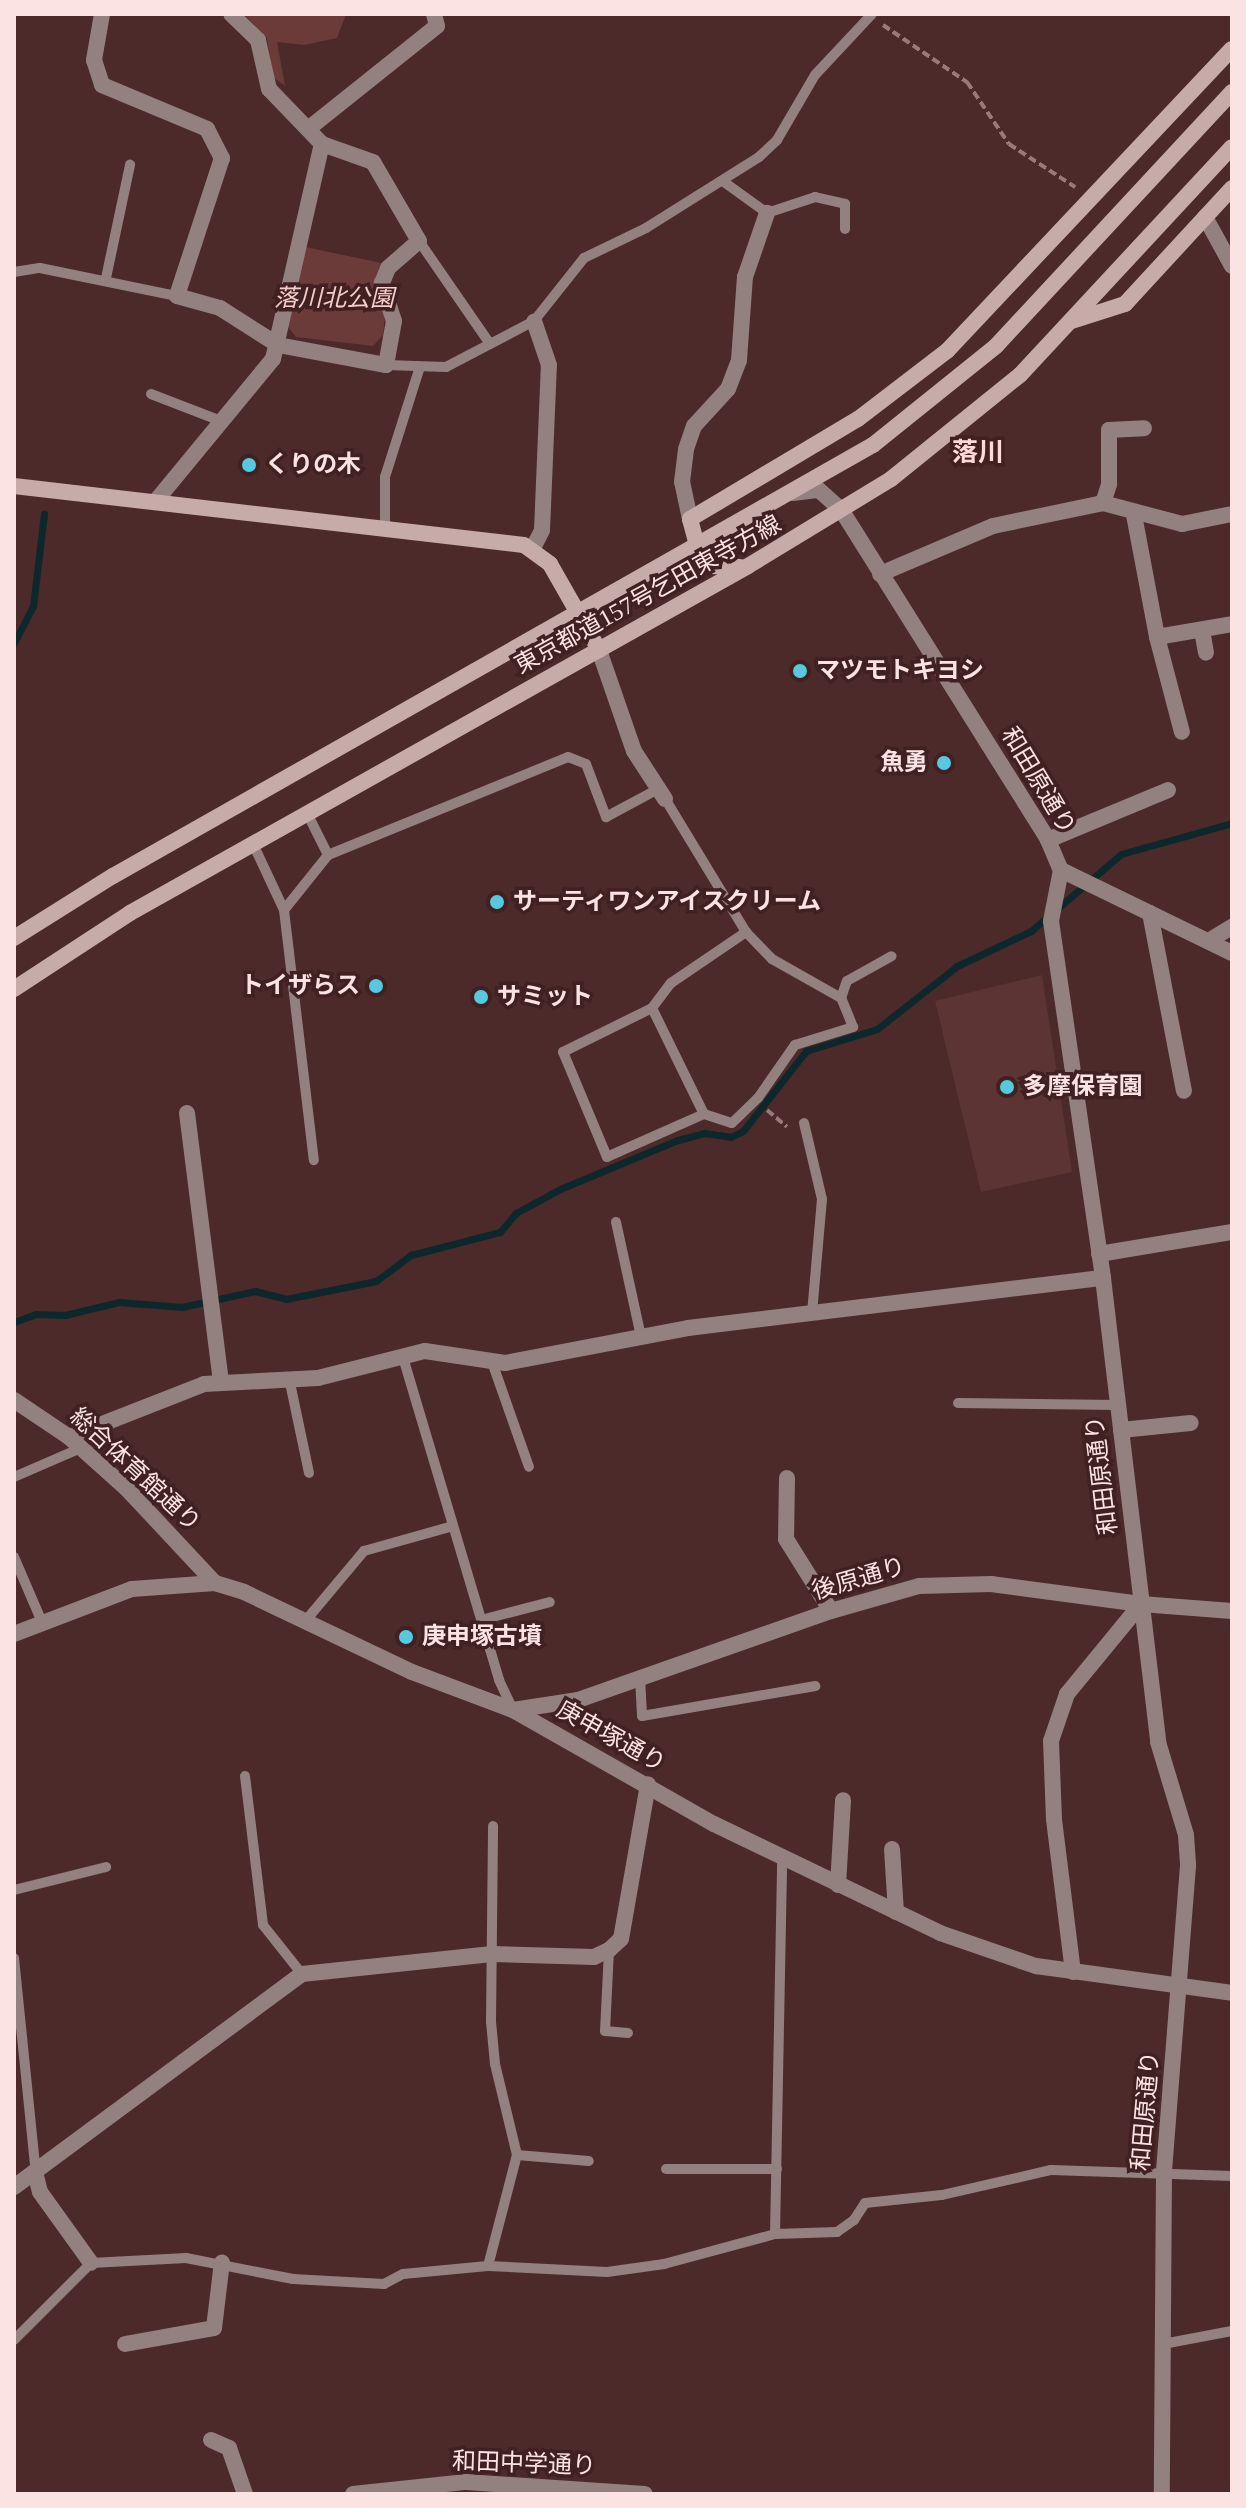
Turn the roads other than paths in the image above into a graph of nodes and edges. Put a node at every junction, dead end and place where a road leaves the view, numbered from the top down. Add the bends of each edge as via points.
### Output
1 (102, 14) edge
2 (231, 14) edge
3 (434, 14) edge
4 (871, 15) edge
5 (1232, 49) edge
6 (1232, 92) edge
7 (308, 129) junction
8 (322, 144) junction
9 (1232, 147) edge
10 (130, 165) dead end
11 (724, 182) junction
12 (1232, 188) edge
13 (767, 213) junction
14 (1205, 217) junction
15 (845, 229) dead end
16 (419, 241) junction
17 (1232, 266) edge
18 (14, 272) edge
19 (106, 278) junction
20 (177, 296) junction
21 (534, 321) junction
22 (1072, 321) junction
23 (490, 344) junction
24 (278, 345) junction
25 (386, 365) junction
26 (419, 370) junction
27 (151, 394) dead end
28 (221, 421) junction
29 (1144, 428) dead end
30 (14, 486) edge
31 (793, 493) junction
32 (155, 502) junction
33 (1103, 503) junction
34 (842, 511) junction
35 (1232, 514) edge
36 (1134, 515) junction
37 (690, 519) junction
38 (385, 530) junction
39 (698, 549) junction
40 (532, 550) junction
41 (748, 566) junction
42 (880, 574) junction
43 (580, 615) junction
44 (1232, 624) edge
45 (1202, 630) junction
46 (1157, 637) junction
47 (599, 650) junction
48 (1206, 653) dead end
49 (1182, 732) dead end
50 (1168, 790) dead end
51 (661, 794) junction
52 (307, 813) junction
53 (1048, 840) junction
54 (253, 844) junction
55 (328, 855) junction
56 (1061, 870) junction
57 (284, 910) junction
58 (1150, 913) junction
59 (1232, 927) edge
60 (746, 932) junction
61 (14, 938) edge
62 (1210, 940) junction
63 (1232, 953) edge
64 (892, 956) dead end
65 (14, 989) edge
66 (841, 998) junction
67 (652, 1008) junction
68 (1184, 1091) dead end
69 (187, 1113) dead end
70 (704, 1114) junction
71 (804, 1123) dead end
72 (314, 1160) dead end
73 (616, 1222) dead end
74 (1232, 1232) edge
75 (1099, 1254) junction
76 (1103, 1278) junction
77 (812, 1313) junction
78 (641, 1337) junction
79 (402, 1354) junction
80 (492, 1362) junction
81 (289, 1378) junction
82 (221, 1381) junction
83 (14, 1400) edge
84 (958, 1403) dead end
85 (1118, 1405) junction
86 (1191, 1423) dead end
87 (1121, 1430) junction
88 (75, 1442) junction
89 (529, 1467) dead end
90 (309, 1473) dead end
91 (14, 1477) edge
92 (787, 1478) dead end
93 (453, 1526) junction
94 (14, 1557) edge
95 (215, 1583) junction
96 (550, 1602) dead end
97 (1141, 1604) junction
98 (831, 1611) junction
99 (1232, 1611) edge
100 (307, 1619) junction
101 (481, 1620) junction
102 (42, 1622) junction
103 (14, 1634) edge
104 (640, 1677) junction
105 (815, 1686) dead end
106 (513, 1710) junction
107 (245, 1776) dead end
108 (648, 1784) junction
109 (843, 1800) dead end
110 (493, 1826) dead end
111 (892, 1849) dead end
112 (782, 1855) junction
113 (106, 1867) dead end
114 (838, 1885) junction
115 (14, 1890) edge
116 (896, 1912) junction
117 (609, 1950) junction
118 (492, 1954) junction
119 (14, 1958) edge
120 (1073, 1972) junction
121 (302, 1974) junction
122 (1182, 1987) junction
123 (1232, 1993) edge
124 (628, 2033) dead end
125 (517, 2155) junction
126 (589, 2161) dead end
127 (666, 2169) dead end
128 (777, 2169) junction
129 (1164, 2172) junction
130 (36, 2176) junction
131 (1232, 2176) edge
132 (14, 2187) edge
133 (775, 2234) junction
134 (222, 2262) junction
135 (91, 2263) junction
136 (488, 2266) junction
137 (1232, 2331) edge
138 (14, 2340) edge
139 (125, 2344) dead end
140 (1163, 2344) junction
141 (211, 2440) dead end
142 (245, 2494) edge
143 (353, 2494) edge
144 (645, 2494) edge
145 (1162, 2494) edge

1 - 20 street via 94,60 102,85 207,129 222,158
2 - 7 street via 258,40 269,89
3 - 7 street via 437,26
4 - 11 lane via 815,75 777,140
5 - 37 main road via 976,324 907,384
6 - 31 main road, 東京都道157号乞田東寺方線 via 964,377 873,445
7 - 8 street
8 - 16 street via 373,162
8 - 24 street
9 - 22 main road, 東京都道157号乞田東寺方線
10 - 19 lane
11 - 13 lane
11 - 21 lane via 584,258
12 - 14 main road
13 - 15 lane via 815,197 845,204
13 - 37 street via 745,277 739,360 728,389 694,426 686,449 682,482
14 - 17 street
14 - 22 main road via 1125,304
16 - 23 lane
16 - 25 street via 388,268 382,283 394,321
18 - 19 lane via 40,268
19 - 20 lane
20 - 24 street via 220,308
21 - 23 lane
21 - 40 street via 549,365 542,530
22 - 34 main road, 東京都道157号乞田東寺方線 via 988,404
23 - 26 lane via 446,367
24 - 25 street
24 - 28 street via 273,359
25 - 26 lane
26 - 38 lane via 385,477
27 - 28 lane
28 - 32 street
29 - 33 street via 1109,430 1109,484
30 - 32 main road
31 - 34 street via 819,490
31 - 39 main road, 東京都道157号乞田東寺方線
32 - 38 main road
33 - 36 street
33 - 42 street via 993,526
34 - 41 main road, 東京都道157号乞田東寺方線
34 - 42 street, 和田原通り
35 - 36 street via 1182,524
36 - 46 street
37 - 39 main road
38 - 40 main road via 502,541
39 - 41 main road via 710,566
39 - 43 main road, 東京都道157号乞田東寺方線
40 - 43 main road, 東京都道157号乞田東寺方線 via 550,564
41 - 47 main road, 東京都道157号乞田東寺方線
42 - 53 street, 和田原通り
43 - 47 main road
43 - 61 main road, 東京都道157号乞田東寺方線 via 113,876
44 - 45 street
45 - 46 street
45 - 48 street
46 - 49 street
47 - 51 street via 634,751
47 - 52 main road, 東京都道157号乞田東寺方線
50 - 53 street
51 - 55 lane via 606,817 586,764 568,757
51 - 60 lane
52 - 54 main road, 東京都道157号乞田東寺方線
52 - 55 lane
53 - 56 street, 和田原通り
54 - 57 lane
54 - 65 main road, 東京都道157号乞田東寺方線 via 74,947
55 - 57 lane
56 - 58 street
56 - 75 street, 和田原通り via 1051,921
57 - 72 lane
58 - 62 street
58 - 68 street
59 - 62 street
60 - 66 lane via 772,959
60 - 67 lane via 671,983
62 - 63 street
64 - 66 lane via 847,981
66 - 70 lane via 853,1027 795,1045 758,1098 732,1123
67 - 70 lane
67 - 70 lane via 563,1052 607,1157
69 - 82 street
71 - 77 lane via 822,1199
73 - 78 lane
74 - 75 street
75 - 76 street, 和田原通り
76 - 77 street
76 - 85 street, 和田原通り
77 - 78 street
78 - 80 street
79 - 80 street via 425,1351
79 - 81 street via 318,1378
79 - 93 lane
80 - 89 lane
81 - 82 street
81 - 90 lane
82 - 88 street
83 - 88 street, 総合体育館通り
84 - 85 lane
85 - 87 street, 和田原通り
86 - 87 street
87 - 97 street, 和田原通り
88 - 91 lane
88 - 95 street, 総合体育館通り
92 - 98 street via 786,1539
93 - 100 lane via 364,1551
93 - 101 lane
94 - 102 lane
95 - 100 street, 庚申塚通り
95 - 102 street, 庚申塚通り via 132,1589
96 - 101 lane
97 - 98 street, 後原通り via 1006,1585 949,1584 919,1586
97 - 99 street, 後原通り
97 - 120 street via 1067,1694 1051,1741 1054,1819
97 - 122 street, 和田原通り via 1158,1742 1186,1835
98 - 104 street, 後原通り
100 - 106 street, 庚申塚通り via 412,1672
101 - 106 lane
102 - 103 street, 庚申塚通り
104 - 105 lane via 642,1716
104 - 106 street, 後原通り via 578,1700
106 - 108 street, 庚申塚通り
107 - 121 lane via 263,1925
108 - 112 street, 庚申塚通り via 714,1824
108 - 117 street via 621,1939
109 - 114 street
110 - 118 lane
111 - 116 street
112 - 114 street, 庚申塚通り
112 - 128 lane
113 - 115 lane
114 - 116 street, 庚申塚通り
116 - 120 street, 庚申塚通り via 1001,1956
117 - 118 street via 594,1957
117 - 124 lane via 605,2031
118 - 121 street
118 - 125 lane via 495,2064
119 - 130 lane
120 - 122 street, 庚申塚通り
121 - 130 street
122 - 123 street, 庚申塚通り
122 - 129 street, 和田原通り
125 - 126 lane
125 - 136 lane
127 - 128 lane
128 - 133 lane
129 - 131 lane
129 - 133 lane via 1051,2170 942,2195 865,2203 837,2232
129 - 140 street, 和田原通り
130 - 132 street
130 - 135 street via 40,2192
133 - 136 lane via 664,2264 607,2272
134 - 135 lane via 186,2258
134 - 136 lane via 293,2279 384,2284 403,2274
134 - 139 street via 214,2328
135 - 138 lane
137 - 140 lane
140 - 145 street, 和田原通り
141 - 142 street via 229,2448
143 - 144 street, 和田中学通り via 466,2482

